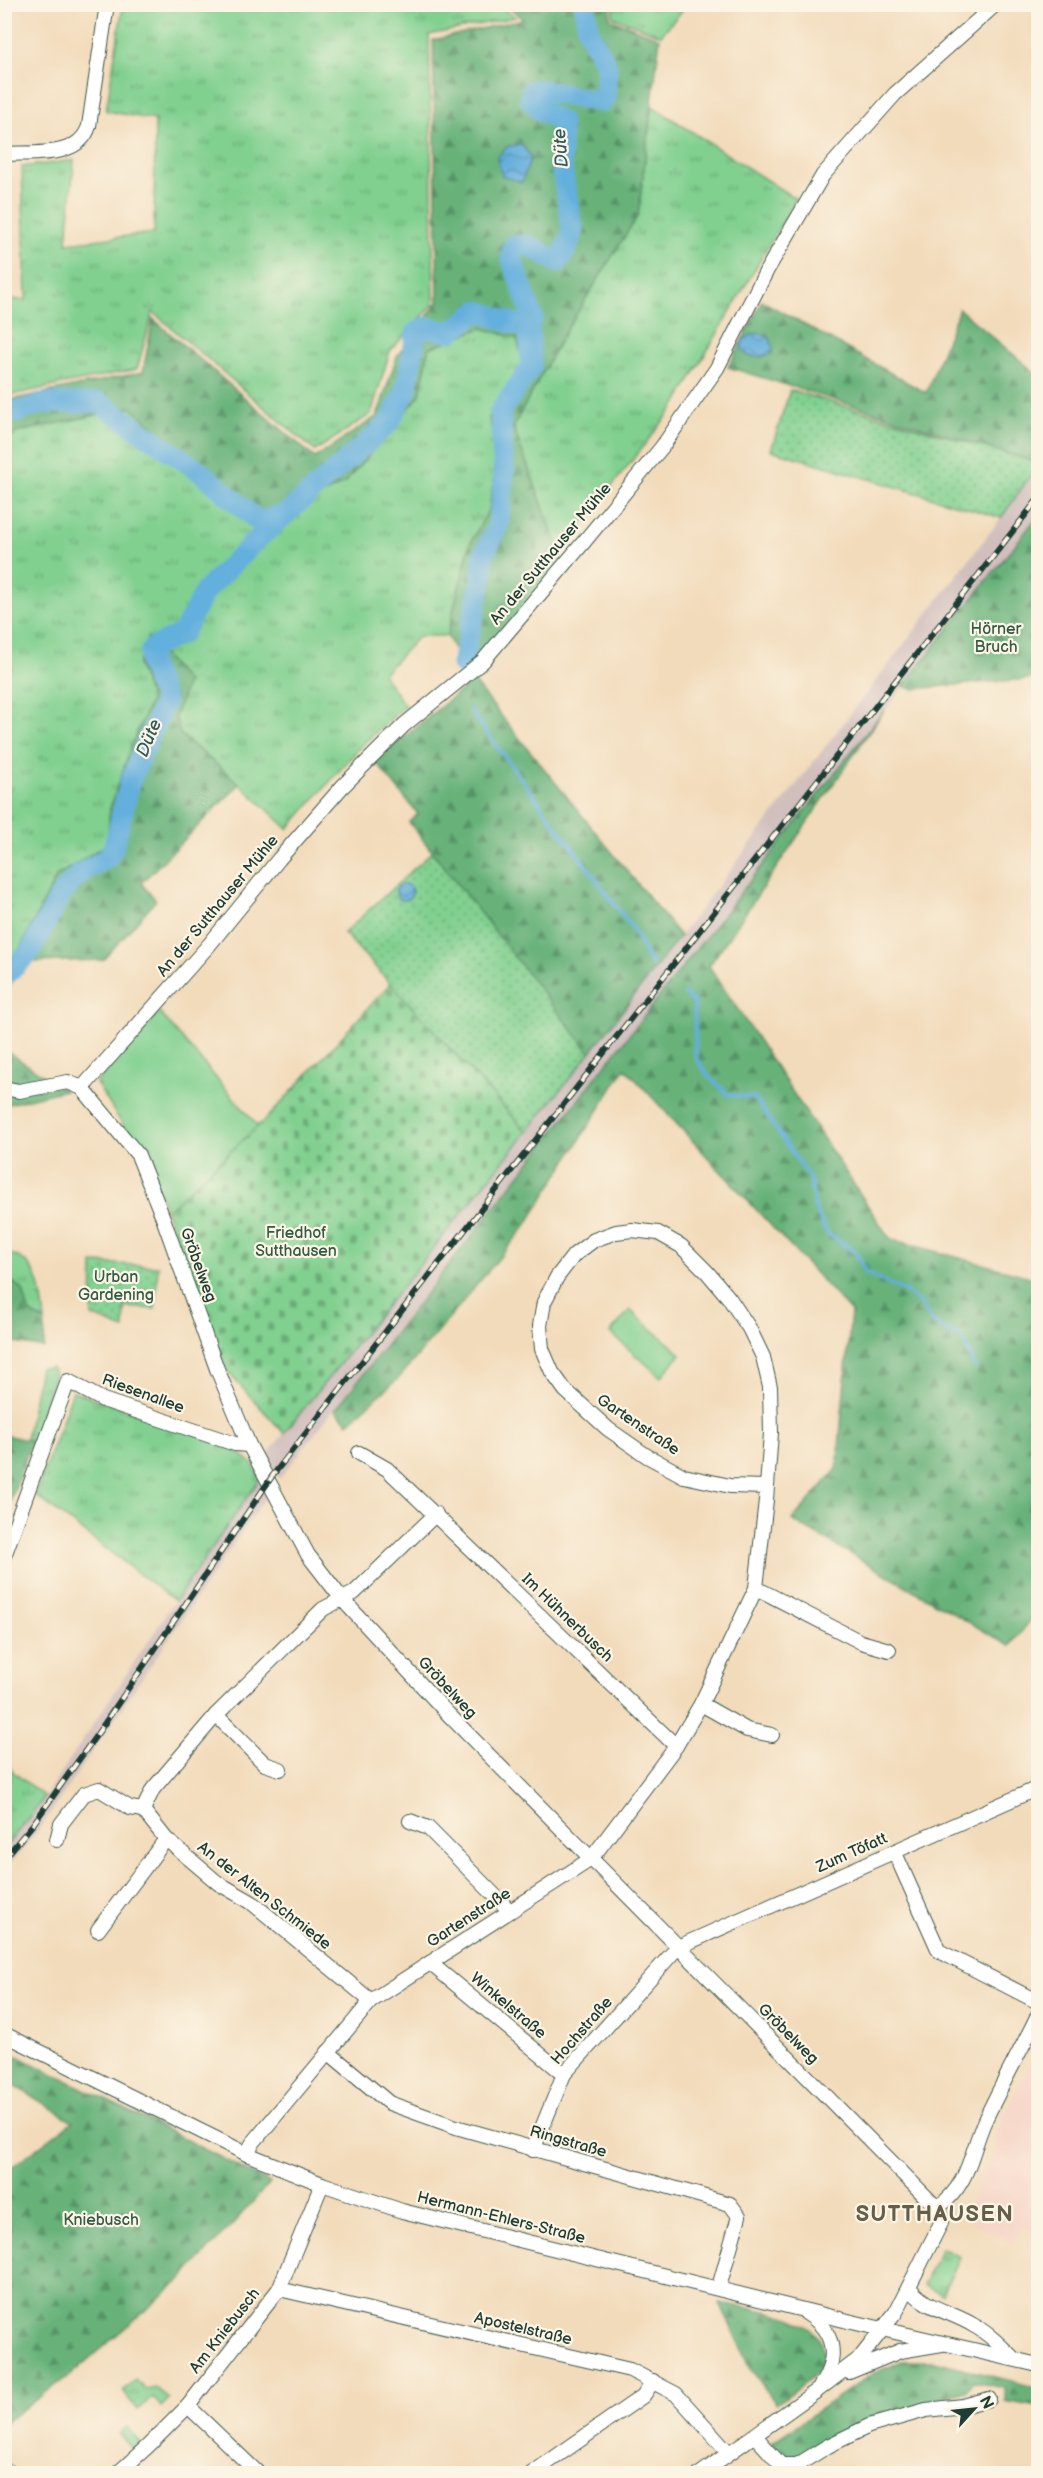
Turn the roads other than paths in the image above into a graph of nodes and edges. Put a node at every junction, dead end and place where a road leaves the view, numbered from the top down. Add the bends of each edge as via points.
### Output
1 (107, 4) edge
2 (996, 4) edge
3 (4, 154) edge
4 (4, 1088) edge
5 (82, 1088) junction
6 (249, 1445) junction
7 (359, 1454) dead end
8 (766, 1487) junction
9 (436, 1514) junction
10 (4, 1556) edge
11 (756, 1588) junction
12 (342, 1599) junction
13 (888, 1650) dead end
14 (700, 1704) junction
15 (216, 1716) junction
16 (772, 1735) dead end
17 (676, 1746) junction
18 (280, 1769) dead end
19 (1038, 1788) edge
20 (143, 1809) junction
21 (410, 1821) dead end
22 (57, 1839) dead end
23 (166, 1839) junction
24 (895, 1853) junction
25 (591, 1859) junction
26 (510, 1911) junction
27 (98, 1930) dead end
28 (678, 1947) junction
29 (430, 1963) junction
30 (370, 2001) junction
31 (1038, 2002) edge
32 (1038, 2015) edge
33 (4, 2034) edge
34 (328, 2052) junction
35 (564, 2074) junction
36 (533, 2150) junction
37 (247, 2154) junction
38 (322, 2184) junction
39 (937, 2208) junction
40 (719, 2287) junction
41 (909, 2287) junction
42 (279, 2289) junction
43 (799, 2308) junction
44 (885, 2328) junction
45 (947, 2343) junction
46 (1015, 2359) junction
47 (1038, 2365) edge
48 (653, 2381) junction
49 (831, 2381) junction
50 (818, 2390) junction
51 (989, 2399) dead end
52 (188, 2406) junction
53 (755, 2436) junction
54 (729, 2453) junction
55 (4, 2468) edge
56 (11, 2474) edge
57 (117, 2474) edge
58 (259, 2474) edge
59 (531, 2474) edge
60 (700, 2474) edge

1 - 3 street via 86,137 69,149
2 - 5 street, An der Sutthauser Mühle via 895,94 823,175 767,270 717,368 662,447 483,662 404,726 342,788
4 - 5 street via 19,1091 68,1082
5 - 6 street, Gröbelweg via 125,1137 148,1176 217,1369
6 - 10 street, Riesenallee via 235,1444 103,1400 68,1381
6 - 12 street, Gröbelweg via 308,1555
7 - 9 street, Im Hühnerbusch via 387,1469
8 - 8 street, Gartenstraße via 770,1387 749,1328 722,1290 681,1246 658,1233 616,1232 594,1240 574,1255 544,1302 540,1326 542,1349 565,1390 608,1429 684,1476 730,1486
8 - 11 street, Gartenstraße
9 - 12 street via 354,1593
9 - 17 street, Im Hühnerbusch
11 - 13 street via 861,1642
11 - 14 street, Gartenstraße
12 - 15 street via 323,1609
12 - 25 street, Gröbelweg
14 - 16 street via 747,1730
14 - 17 street, Gartenstraße
15 - 18 street via 266,1764
15 - 20 street via 153,1789
17 - 25 street, Gartenstraße
19 - 24 street, Zum Töfatt
20 - 22 street via 130,1808 99,1789 84,1794 61,1824
20 - 23 street, An der Alten Schmiede
21 - 26 street via 428,1828
23 - 27 street
23 - 30 street, An der Alten Schmiede via 218,1883 251,1902
24 - 28 street, Zum Töfatt
24 - 31 street via 939,1951
25 - 26 street, Gartenstraße
25 - 28 street, Gröbelweg
26 - 29 street, Gartenstraße
28 - 35 street, Hochstraße
28 - 39 street, Gröbelweg
29 - 30 street, Gartenstraße
29 - 35 street, Winkelstraße
30 - 34 street, Gartenstraße
32 - 39 street via 984,2122 957,2191
33 - 37 street, Hermann-Ehlers-Straße
34 - 36 street, Ringstraße via 389,2103
34 - 37 street, Gartenstraße
35 - 36 street, Hochstraße
36 - 40 street, Ringstraße via 730,2204 739,2216
37 - 38 street, Hermann-Ehlers-Straße
38 - 40 street, Hermann-Ehlers-Straße via 423,2216
38 - 42 street, Am Kniebusch
39 - 41 street via 941,2223
40 - 43 street, Hermann-Ehlers-Straße
41 - 44 street
41 - 46 street, Hermann-Ehlers-Straße via 917,2298 974,2325
42 - 48 street, Apostelstraße via 630,2370
42 - 52 street, Am Kniebusch
43 - 44 street, Hermann-Ehlers-Straße
43 - 50 street via 816,2319 831,2341 830,2372
44 - 45 street, Hermann-Ehlers-Straße
44 - 49 street via 860,2358
45 - 46 street, Hermann-Ehlers-Straße
45 - 49 street via 900,2351
46 - 47 street, Hermann-Ehlers-Straße
48 - 54 street, Apostelstraße via 676,2394
48 - 59 street via 643,2396
49 - 50 street
50 - 53 street
51 - 53 street via 926,2410 869,2426 797,2464 781,2465
52 - 57 street, Am Kniebusch
52 - 58 street
53 - 54 street
54 - 60 street
55 - 56 street

